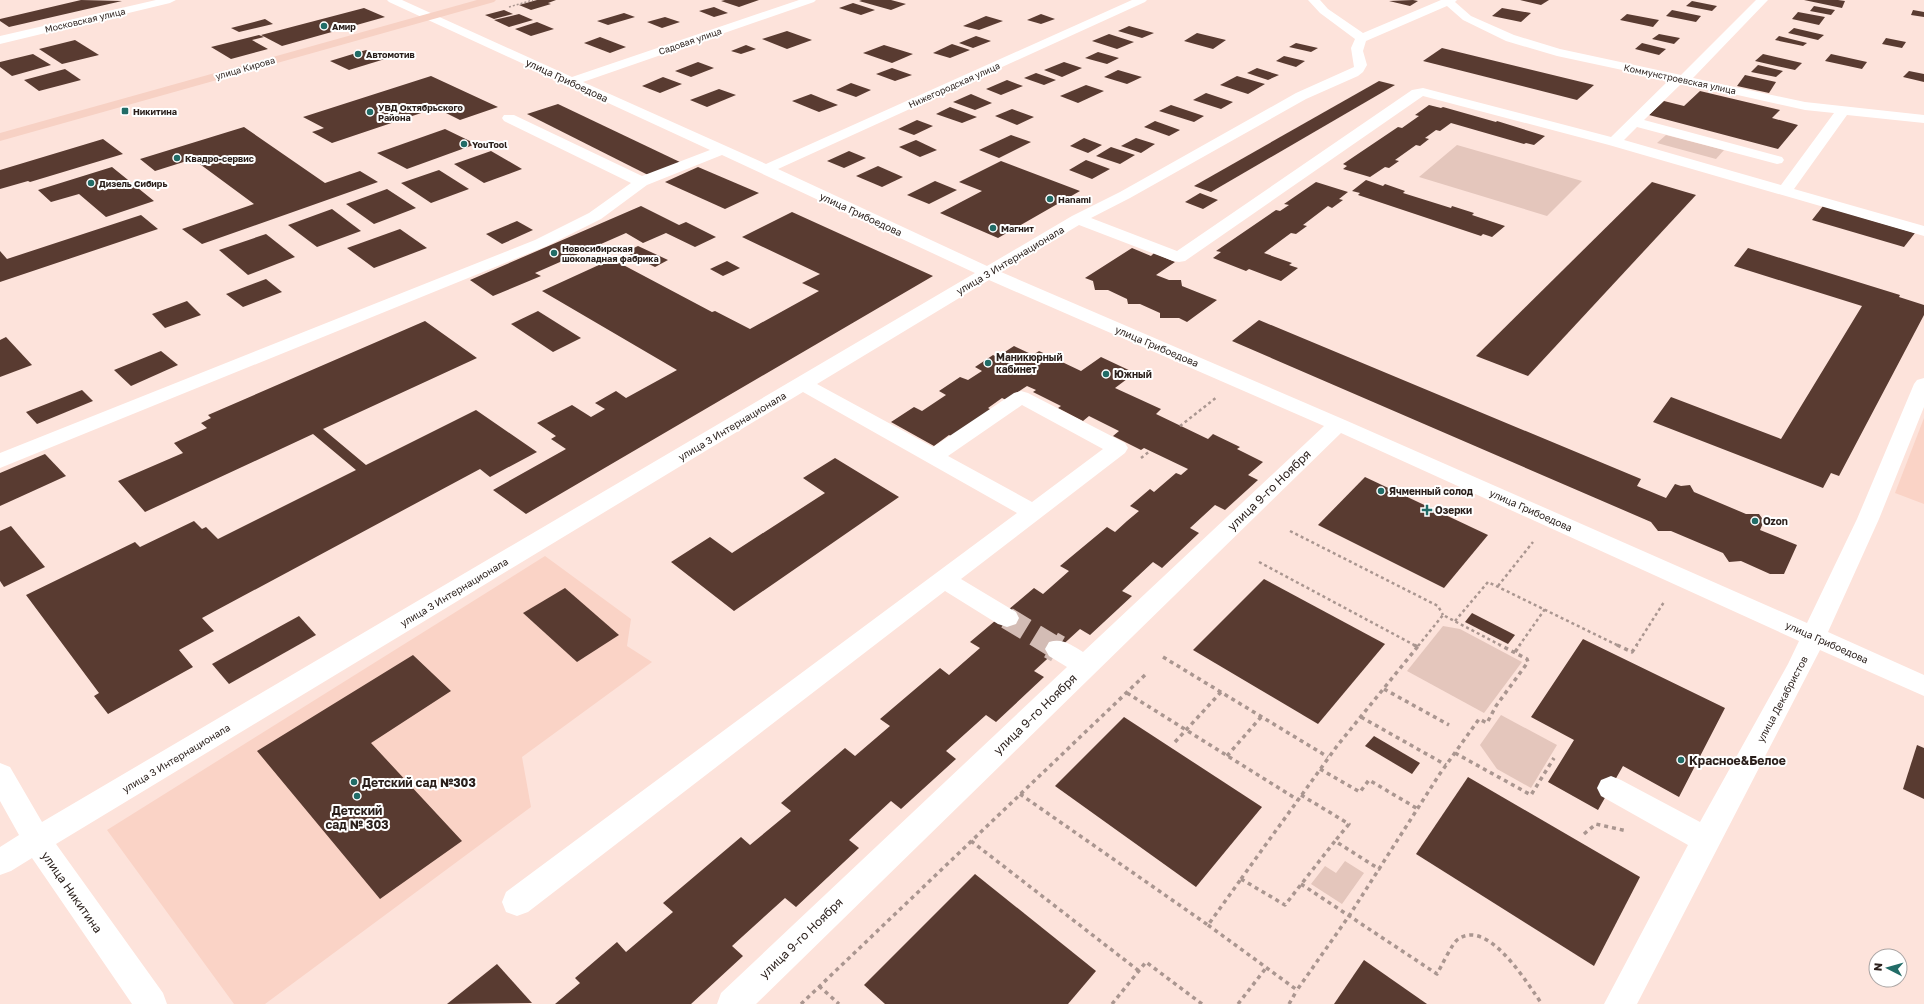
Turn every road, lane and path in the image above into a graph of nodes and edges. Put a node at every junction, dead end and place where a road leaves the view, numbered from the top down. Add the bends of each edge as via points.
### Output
1 (170, 0) edge
2 (393, 0) edge
3 (490, 0) edge
4 (810, 0) edge
5 (1141, 0) edge
6 (1314, 0) edge
7 (1762, 0) edge
8 (1449, 1) edge
9 (432, 16) junction
10 (1362, 38) junction
11 (0, 40) edge
12 (1685, 79) junction
13 (570, 82) junction
14 (1843, 111) junction
15 (509, 118) dead end
16 (1924, 119) edge
17 (1634, 122) junction
18 (0, 137) edge
19 (1614, 142) junction
20 (722, 150) junction
21 (1777, 160) dead end
22 (766, 169) junction
23 (642, 182) junction
24 (1785, 191) junction
25 (1078, 219) junction
26 (1924, 231) edge
27 (988, 274) junction
28 (1238, 381) junction
29 (803, 384) junction
30 (1924, 384) edge
31 (1338, 424) junction
32 (1180, 426) dead end
33 (934, 456) junction
34 (0, 461) edge
35 (1033, 512) junction
36 (1290, 531) dead end
37 (1533, 542) dead end
38 (1259, 562) dead end
39 (944, 579) junction
40 (1498, 586) junction
41 (1664, 602) dead end
42 (1545, 609) junction
43 (1443, 615) junction
44 (1008, 618) tunnel mouth
45 (1455, 621) junction
46 (1814, 636) junction
47 (1418, 647) junction
48 (1058, 649) tunnel mouth
49 (1515, 652) junction
50 (1163, 657) dead end
51 (1085, 666) junction
52 (1145, 675) dead end
53 (1924, 686) edge
54 (1384, 689) junction
55 (1221, 692) junction
56 (1128, 693) junction
57 (1262, 717) junction
58 (1361, 717) junction
59 (1450, 726) dead end
60 (1187, 730) junction
61 (1175, 742) dead end
62 (1455, 753) junction
63 (1227, 756) junction
64 (1328, 757) junction
65 (1554, 758) dead end
66 (1446, 765) junction
67 (1320, 769) junction
68 (0, 775) edge
69 (1610, 788) dead end
70 (1020, 794) junction
71 (1301, 795) junction
72 (1298, 800) junction
73 (1418, 809) junction
74 (1628, 831) dead end
75 (1584, 834) dead end
76 (971, 840) junction
77 (1706, 840) junction
78 (37, 841) junction
79 (1335, 841) junction
80 (0, 862) edge
81 (1379, 868) junction
82 (1241, 879) junction
83 (1301, 884) junction
84 (517, 902) dead end
85 (1349, 916) junction
86 (1208, 925) junction
87 (1266, 968) junction
88 (1139, 971) junction
89 (820, 986) junction
90 (1297, 990) junction
91 (151, 1004) edge
92 (733, 1004) edge
93 (802, 1004) edge
94 (839, 1004) edge
95 (1112, 1004) edge
96 (1202, 1004) edge
97 (1238, 1004) edge
98 (1289, 1004) edge
99 (1542, 1004) edge
100 (1620, 1004) edge

1 - 11 street, Московская улица
2 - 9 street, улица Грибоедова
3 - 9 main road, улица Кирова
4 - 13 street, Садовая улица
5 - 22 street, Нижегородская улица
6 - 10 street via 1324,11
7 - 12 street
8 - 10 street
8 - 12 street, Коммунстроевская улица via 1467,18 1510,38 1557,52
9 - 13 street, улица Грибоедова
9 - 18 main road, улица Кирова
10 - 25 street, улица 3 Интернационала via 1357,45 1356,54 1359,69 1353,73 1301,96
12 - 14 street, Коммунстроевская улица via 1805,106
12 - 17 street via 1675,82
13 - 20 street, улица Грибоедова
14 - 16 street, Коммунстроевская улица
14 - 24 street
15 - 23 street
17 - 19 street
17 - 21 street
19 - 24 street
19 - 25 street via 1423,92 1417,93 1179,256
20 - 22 street, улица Грибоедова
20 - 23 street
22 - 27 street, улица Грибоедова
23 - 34 street via 595,216 541,243
24 - 26 street
25 - 27 street, улица 3 Интернационала
27 - 28 street, улица Грибоедова
27 - 29 street, улица 3 Интернационала
28 - 31 street, улица Грибоедова
28 - 32 path
29 - 33 street
29 - 78 street, улица 3 Интернационала
30 - 46 street, улица Декабристов via 1868,519
31 - 46 street, улица Грибоедова
31 - 51 street, улица 9-го Ноября
33 - 35 street
33 - 35 street via 1021,397 1118,448
35 - 39 street
36 - 43 path via 1438,606
37 - 40 path
38 - 47 path
39 - 44 street
39 - 84 street
40 - 42 path
40 - 45 path via 1486,582
41 - 42 path via 1632,652
42 - 49 path
43 - 45 path
43 - 47 path
45 - 49 path
46 - 53 street, улица Грибоедова
46 - 77 street, улица Декабристов
47 - 54 path
48 - 51 street
49 - 62 path via 1525,656 1528,662 1496,706 1487,723 1478,719
50 - 55 path
51 - 92 street, улица 9-го Ноября
52 - 56 path
54 - 58 path
54 - 59 path
55 - 57 path
55 - 60 path
56 - 60 path
56 - 70 path
57 - 63 path
57 - 64 path
58 - 64 path
58 - 66 path
60 - 61 path
60 - 63 path
62 - 65 path via 1531,795
62 - 66 path
63 - 72 path
64 - 67 path
66 - 73 path
67 - 71 path
67 - 73 path via 1360,792 1369,780
68 - 78 street, улица Никитина
69 - 77 street
70 - 76 path
70 - 86 path
71 - 72 path
71 - 79 path via 1349,824
72 - 82 path
73 - 81 path
74 - 75 path via 1596,824
76 - 88 path
76 - 89 path
77 - 100 street, улица Декабристов
78 - 80 street, улица 3 Интернационала
78 - 91 street, улица Никитина
79 - 81 path
79 - 83 path
81 - 85 path
82 - 83 path via 1285,906
82 - 86 path
83 - 85 path
85 - 90 path
85 - 99 path via 1437,974 1457,940 1470,935 1490,941 1504,952
86 - 87 path
87 - 90 path
87 - 97 path
88 - 95 path
88 - 96 path via 1146,962
89 - 93 path
89 - 94 path
90 - 98 path

